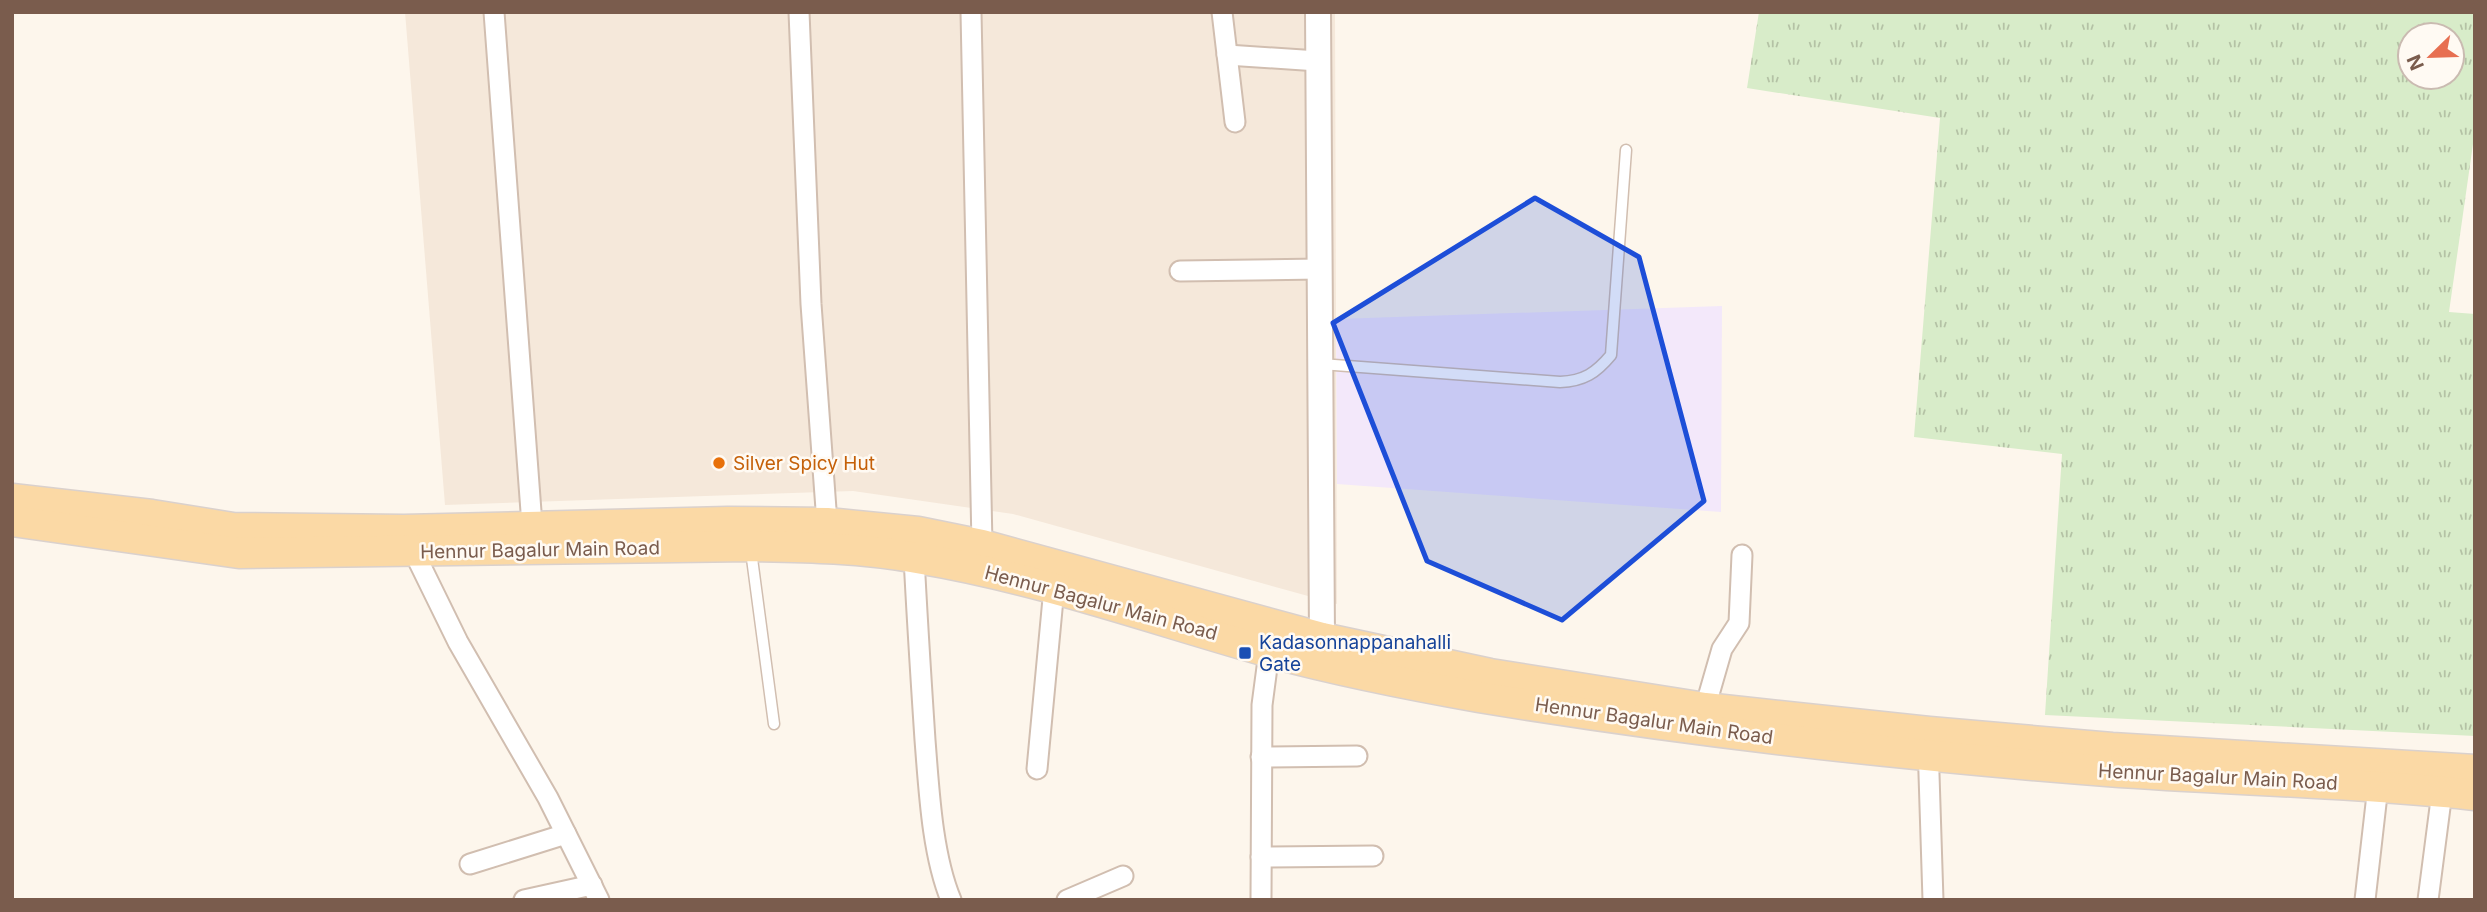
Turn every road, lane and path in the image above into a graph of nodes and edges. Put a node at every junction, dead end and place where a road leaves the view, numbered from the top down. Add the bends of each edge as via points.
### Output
1 (494, 12) edge
2 (799, 12) edge
3 (971, 12) edge
4 (1222, 12) edge
5 (1318, 12) edge
6 (1227, 55) junction
7 (1318, 61) junction
8 (1235, 122) dead end
9 (1626, 150) dead end
10 (1320, 269) junction
11 (1180, 271) dead end
12 (1321, 364) junction
13 (12, 499) edge
14 (12, 521) edge
15 (827, 523) junction
16 (532, 525) junction
17 (409, 541) junction
18 (916, 545) junction
19 (982, 545) junction
20 (751, 546) junction
21 (1742, 555) dead end
22 (1054, 589) junction
23 (1319, 651) junction
24 (1269, 652) junction
25 (1705, 708) junction
26 (774, 724) dead end
27 (1928, 744) junction
28 (1357, 756) dead end
29 (1261, 757) junction
30 (1037, 769) dead end
31 (2475, 770) edge
32 (2378, 786) junction
33 (2442, 792) junction
34 (2475, 795) edge
35 (566, 834) junction
36 (1373, 856) dead end
37 (1261, 858) junction
38 (470, 864) dead end
39 (1124, 876) dead end
40 (595, 892) edge
41 (524, 900) edge
42 (951, 900) edge
43 (1067, 900) edge
44 (1261, 900) edge
45 (1933, 900) edge
46 (2365, 900) edge
47 (2428, 900) edge

1 - 16 street
2 - 15 street via 811,304
3 - 19 street
4 - 6 street
5 - 7 street
6 - 7 street
6 - 8 street
7 - 10 street
9 - 12 lane via 1611,355 1600,368 1578,381 1560,382
10 - 11 street
10 - 12 street
12 - 23 street
13 - 17 main road, Hennur Bagalur Main Road via 233,528
14 - 17 main road, Hennur Bagalur Main Road via 239,553
15 - 16 main road, Hennur Bagalur Main Road
15 - 18 main road, Hennur Bagalur Main Road
16 - 17 main road, Hennur Bagalur Main Road
17 - 20 main road, Hennur Bagalur Main Road
17 - 35 street via 458,642
18 - 19 main road, Hennur Bagalur Main Road
18 - 20 main road, Hennur Bagalur Main Road
18 - 22 main road, Hennur Bagalur Main Road via 978,569
18 - 42 street via 930,797
19 - 23 main road, Hennur Bagalur Main Road
20 - 26 lane
21 - 25 street via 1739,623 1722,649
22 - 24 main road, Hennur Bagalur Main Road
22 - 30 street
23 - 24 main road, Hennur Bagalur Main Road
23 - 25 main road, Hennur Bagalur Main Road
23 - 27 main road, Hennur Bagalur Main Road via 1489,698 1700,730
24 - 29 street
25 - 27 main road, Hennur Bagalur Main Road
27 - 31 main road, Hennur Bagalur Main Road via 2112,748
27 - 32 main road, Hennur Bagalur Main Road via 2109,771
27 - 45 street
28 - 29 street
29 - 37 street
32 - 33 main road, Hennur Bagalur Main Road
32 - 46 street
33 - 34 main road, Hennur Bagalur Main Road
33 - 47 street
35 - 38 street
35 - 40 street
36 - 37 street
37 - 44 street
39 - 43 street
40 - 41 street

